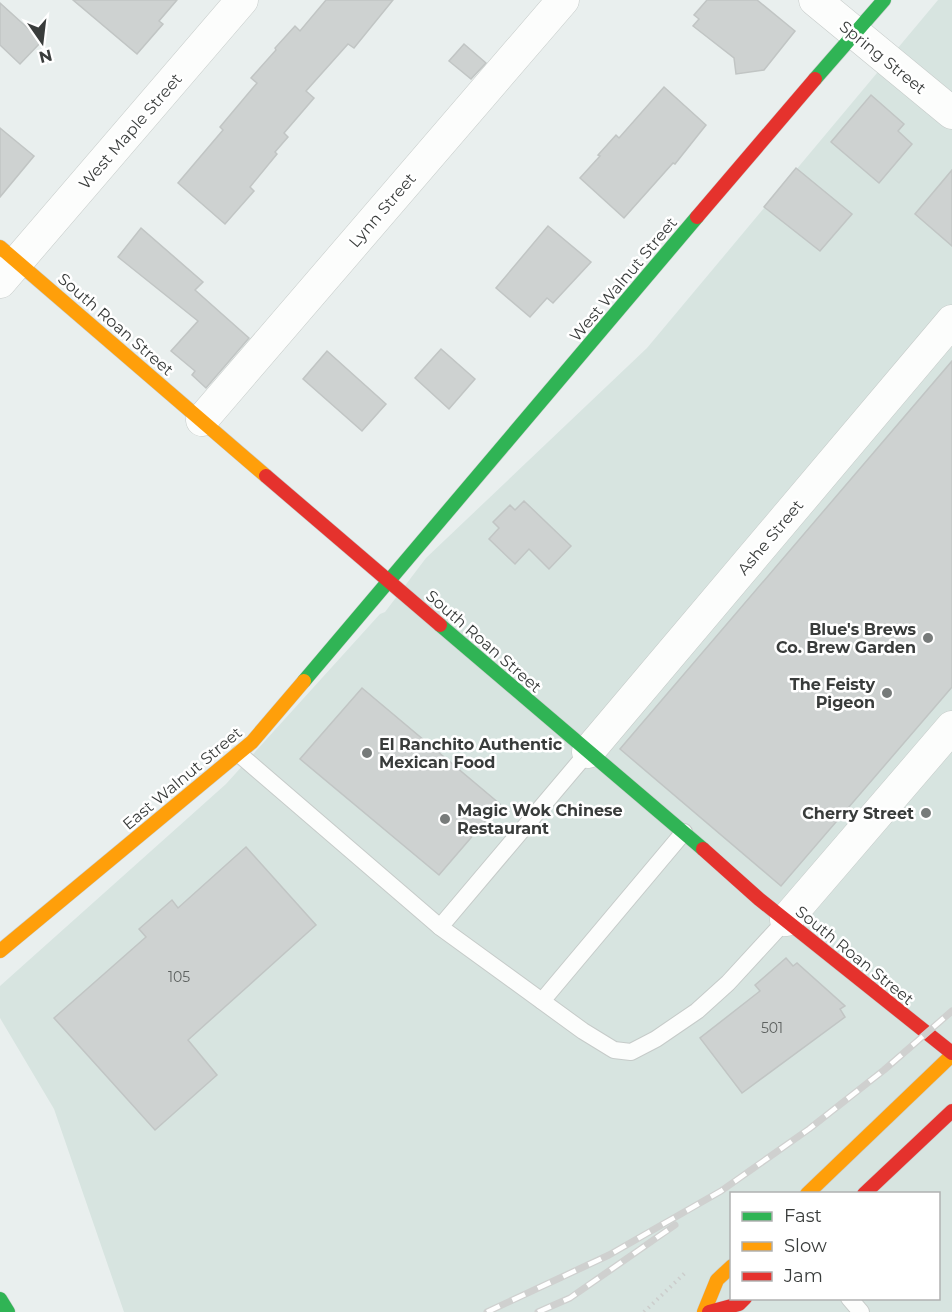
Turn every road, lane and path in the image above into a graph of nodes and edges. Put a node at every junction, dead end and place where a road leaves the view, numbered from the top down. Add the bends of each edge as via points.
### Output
1 (242, 0) edge
2 (563, 0) edge
3 (815, 0) edge
4 (884, 0) edge
5 (856, 34) junction
6 (952, 113) edge
7 (6, 263) edge
8 (952, 321) edge
9 (202, 420) junction
10 (388, 581) junction
11 (952, 727) edge
12 (588, 753) junction
13 (239, 754) junction
14 (684, 832) junction
15 (786, 920) junction
16 (440, 927) junction
17 (0, 951) edge
18 (542, 1001) junction
19 (952, 1054) edge
20 (952, 1111) edge
21 (809, 1192) edge
22 (866, 1192) edge
23 (730, 1268) edge
24 (0, 1299) edge
25 (850, 1300) edge
26 (743, 1305) edge
27 (8, 1312) edge
28 (704, 1312) edge
29 (709, 1312) edge
30 (861, 1312) edge

1 - 7 street, West Maple Street
2 - 9 street, Lynn Street
3 - 5 street, Spring Street
4 - 5 main road, West Walnut Street
5 - 6 street, Spring Street
5 - 10 main road, West Walnut Street
7 - 9 main road, South Roan Street
8 - 12 street, Ashe Street
9 - 10 main road, South Roan Street
10 - 12 main road, South Roan Street
10 - 13 main road, East Walnut Street
11 - 15 street
12 - 14 main road, South Roan Street
12 - 16 lane
13 - 16 lane
13 - 17 main road, East Walnut Street
14 - 15 main road, South Roan Street
14 - 18 lane
15 - 18 lane via 697,1011 632,1052 614,1050
15 - 19 main road, South Roan Street
16 - 18 lane
19 - 21 main road
20 - 22 main road
23 - 28 main road via 717,1280
24 - 27 main road
25 - 30 lane
26 - 29 main road

